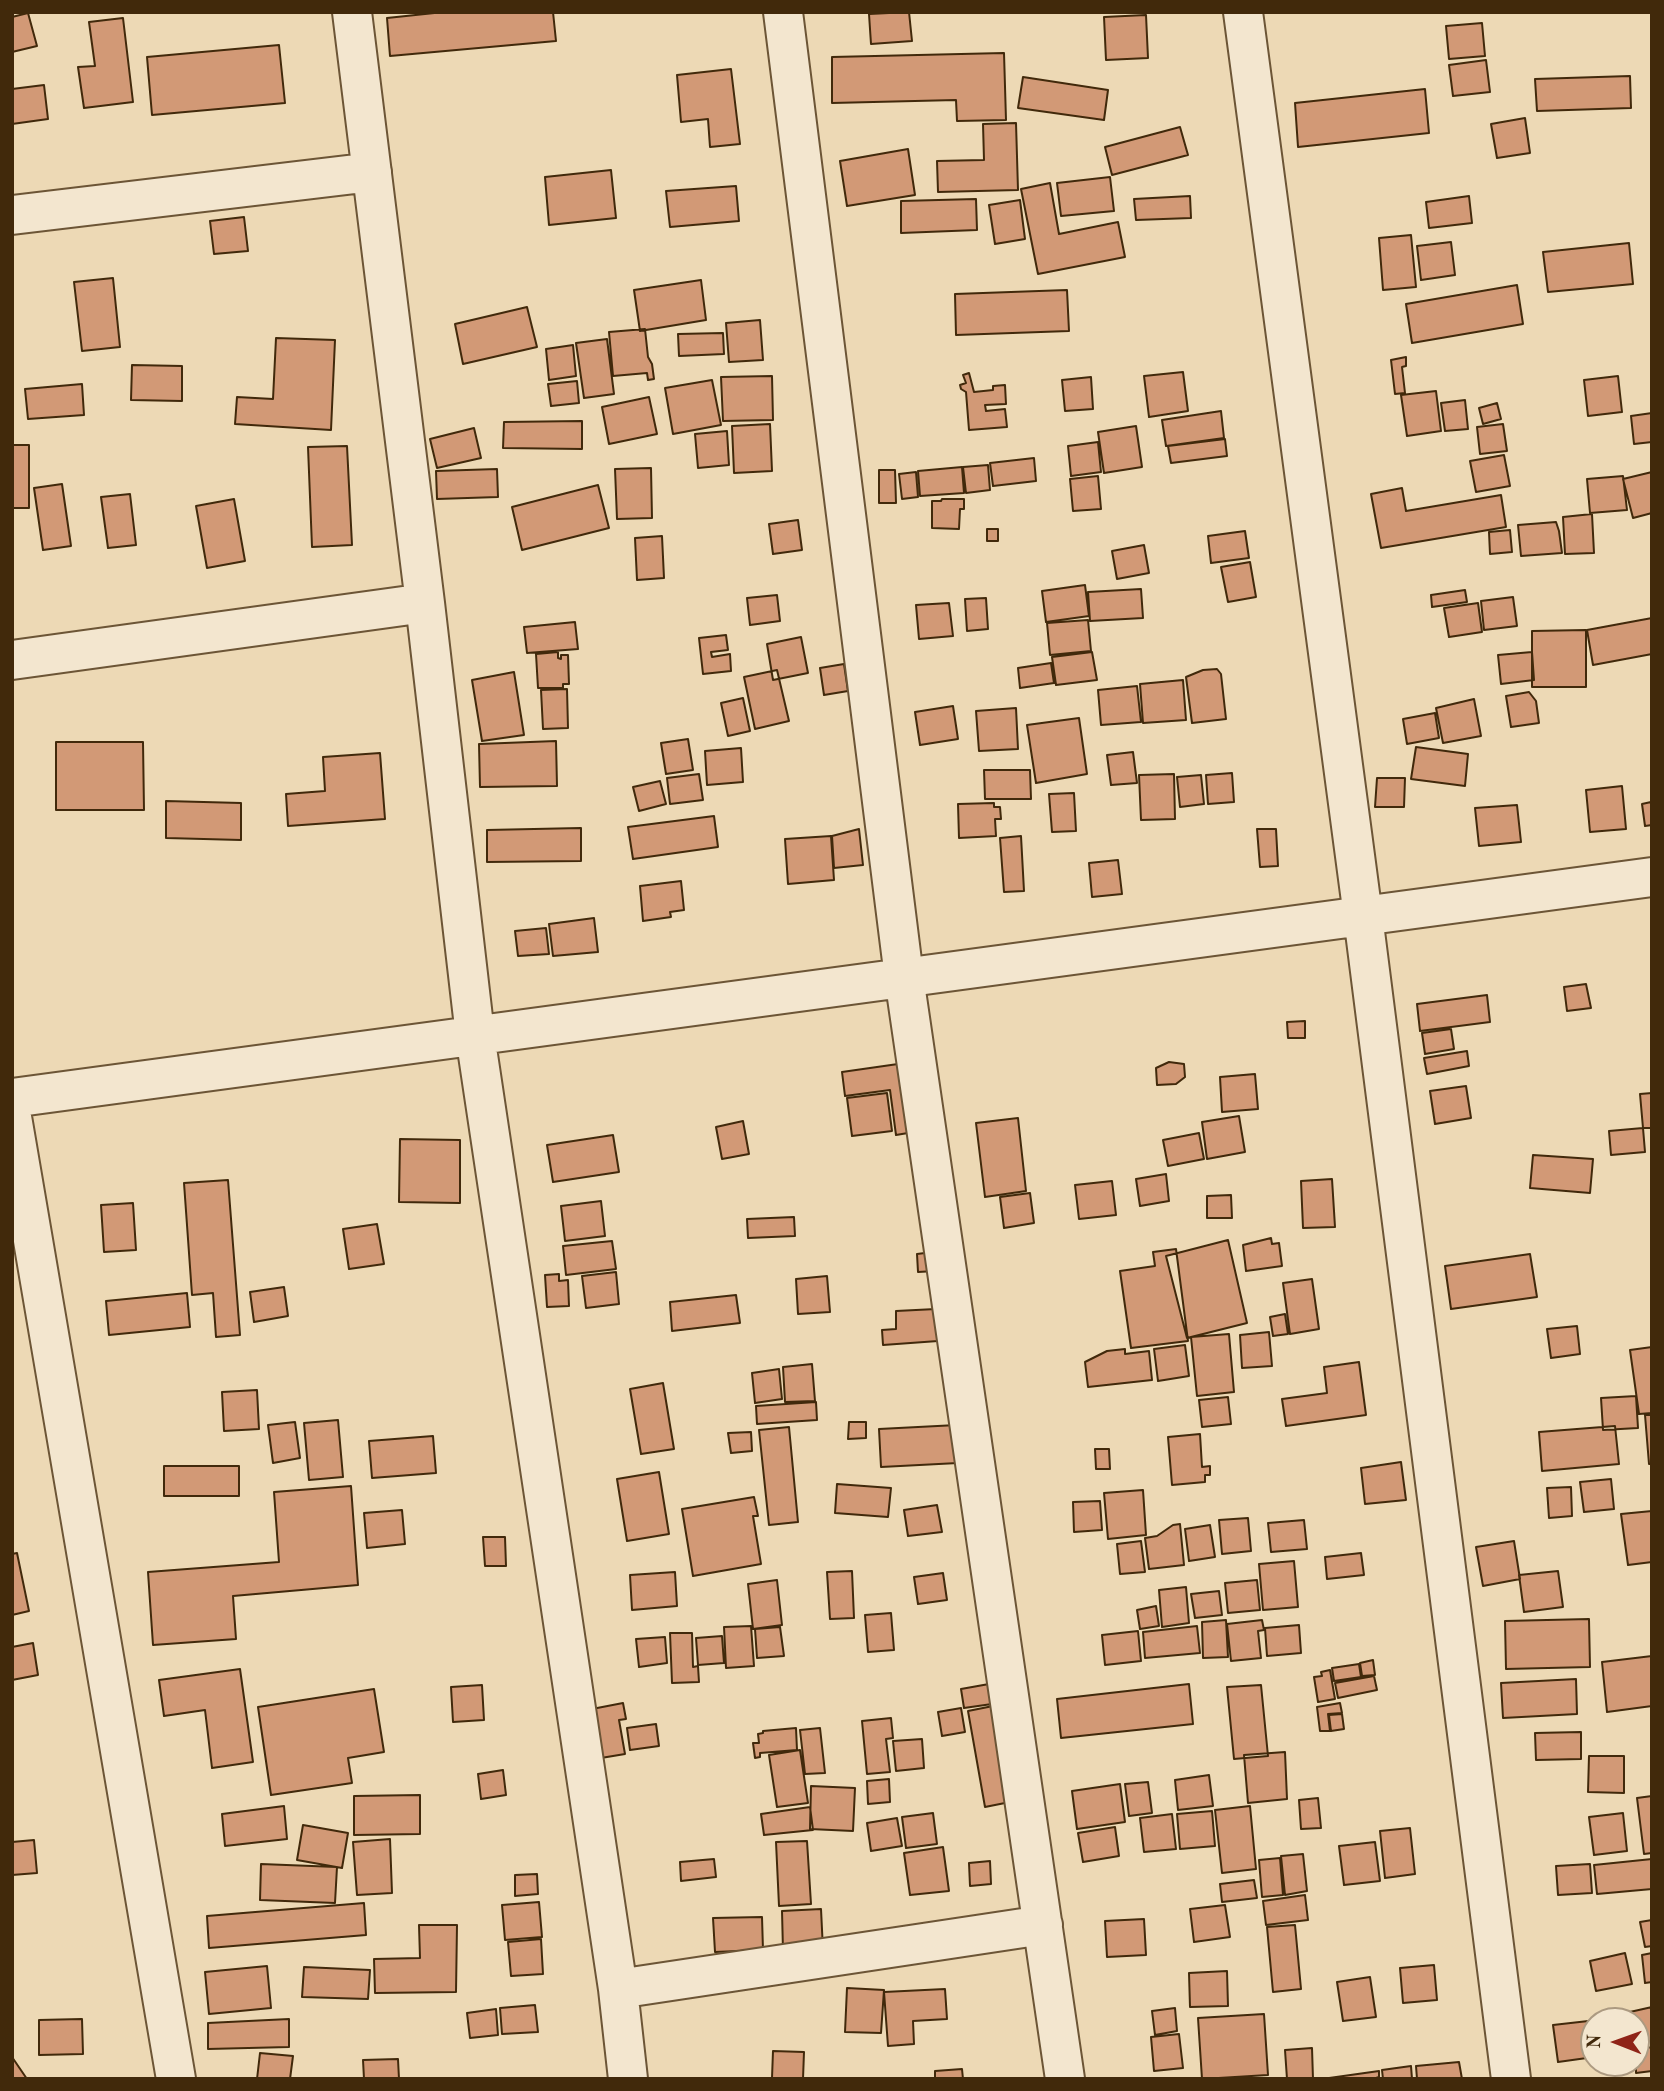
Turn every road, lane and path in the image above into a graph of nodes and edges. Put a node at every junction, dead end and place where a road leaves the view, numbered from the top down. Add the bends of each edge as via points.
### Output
1 (352, 12) edge
2 (783, 12) edge
3 (1243, 12) edge
4 (372, 172) junction
5 (12, 215) edge
6 (425, 603) junction
7 (12, 660) edge
8 (1652, 877) edge
9 (1363, 916) junction
10 (904, 977) junction
11 (475, 1035) junction
12 (12, 1098) edge
13 (12, 1117) edge
14 (1043, 1925) junction
15 (618, 1989) junction
16 (176, 2079) edge
17 (628, 2079) edge
18 (1065, 2079) edge
19 (1511, 2079) edge

1 - 4 street
2 - 10 street
3 - 9 street
4 - 5 street
4 - 6 street
6 - 7 street
6 - 11 street
8 - 9 street
9 - 10 street
9 - 19 street
10 - 11 street
10 - 14 street
11 - 12 street
11 - 15 street
13 - 16 street
14 - 15 street
14 - 18 street
15 - 17 street

